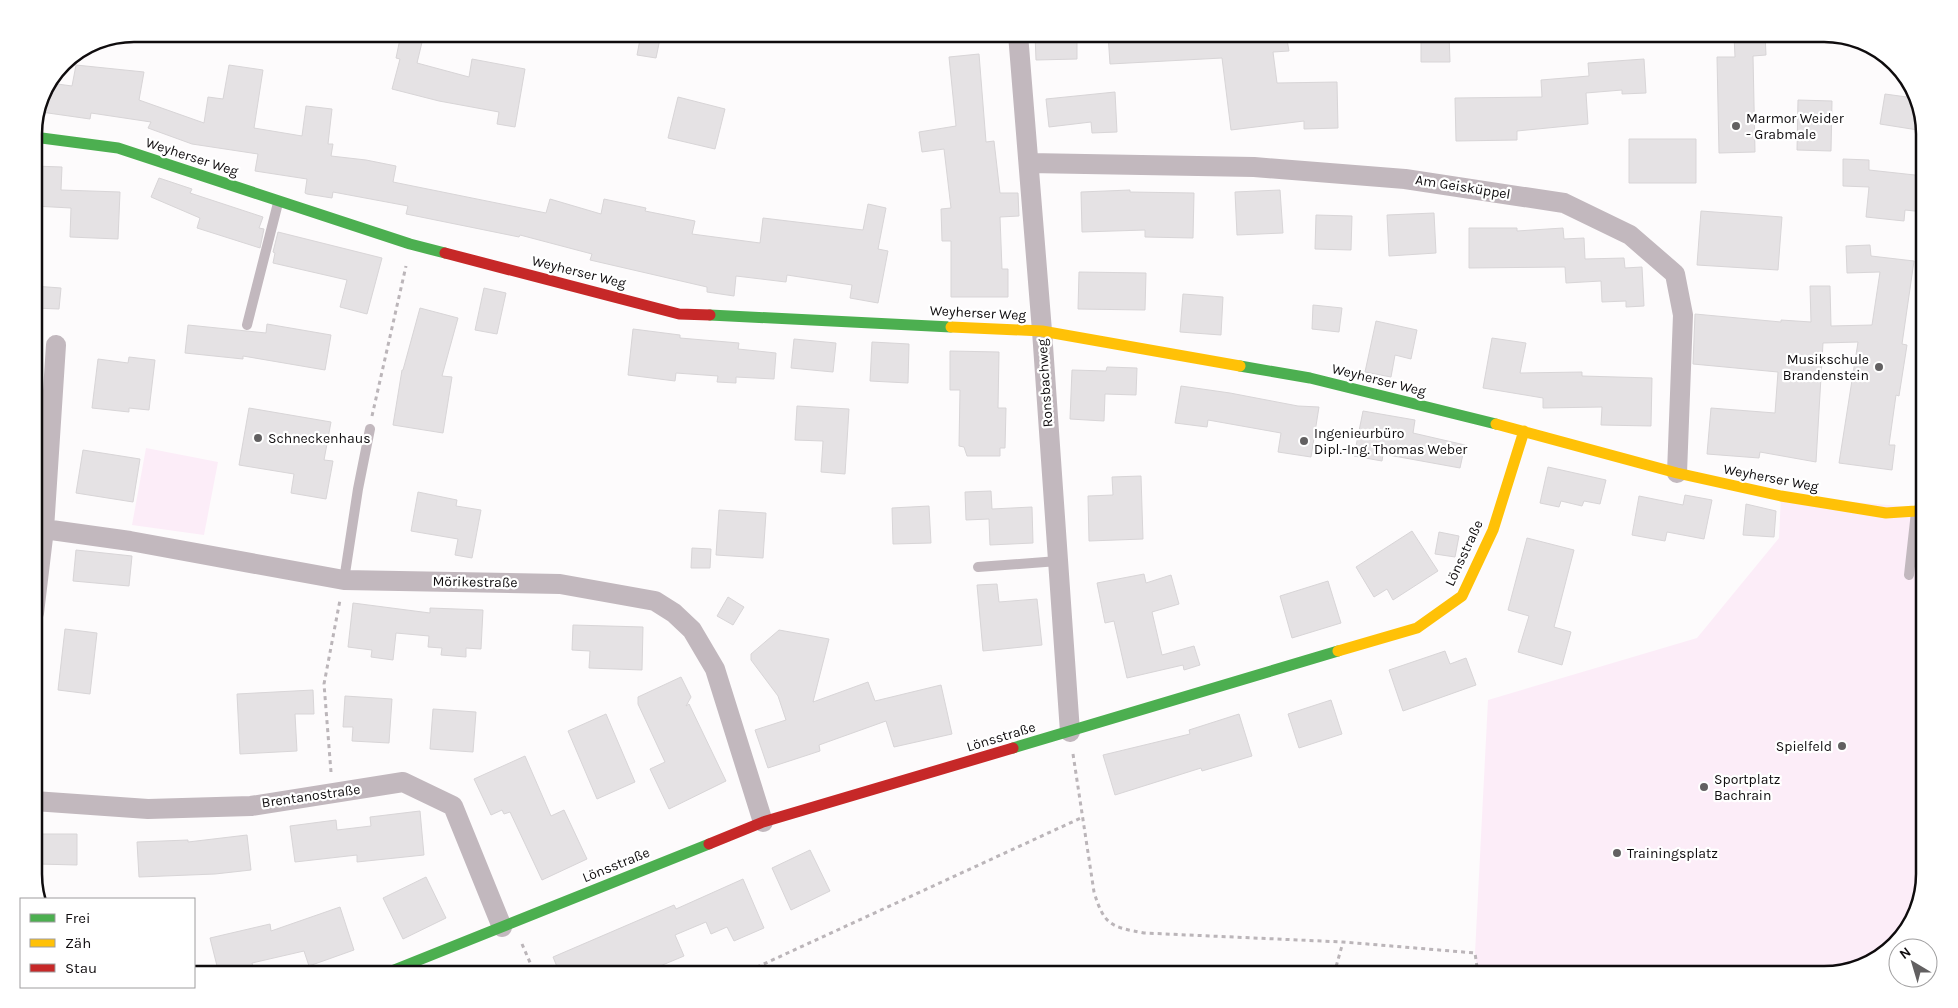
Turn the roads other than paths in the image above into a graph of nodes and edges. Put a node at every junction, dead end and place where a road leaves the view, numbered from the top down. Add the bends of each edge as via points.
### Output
1 (1019, 42) edge
2 (43, 138) edge
3 (1029, 162) junction
4 (278, 202) junction
5 (247, 325) dead end
6 (1042, 330) junction
7 (56, 345) dead end
8 (370, 429) road end
9 (1524, 432) junction
10 (1677, 473) junction
11 (1916, 510) edge
12 (44, 528) junction
13 (43, 536) edge
14 (1916, 536) edge
15 (1058, 561) junction
16 (978, 566) dead end
17 (1909, 575) dead end
18 (344, 580) junction
19 (1070, 732) junction
20 (43, 801) edge
21 (763, 822) junction
22 (507, 925) junction
23 (404, 966) edge

1 - 3 street, Ronsbachweg
2 - 4 street, Weyherser Weg via 118,148
3 - 6 street, Ronsbachweg
3 - 10 street, Am Geisküppel via 1254,167 1405,179 1564,203 1630,234 1675,274 1683,315
4 - 5 lane
4 - 6 street, Weyherser Weg via 410,244 679,314
6 - 9 street, Weyherser Weg via 1310,378
6 - 15 street, Ronsbachweg
7 - 12 street
8 - 18 lane
9 - 10 street, Weyherser Weg
9 - 19 street, Lönsstraße via 1492,530 1462,596 1418,628
10 - 11 street, Weyherser Weg via 1781,496 1886,513
12 - 13 street
12 - 18 street, Mörikestraße
14 - 17 lane
15 - 16 lane
15 - 19 street, Ronsbachweg
18 - 21 street, Mörikestraße via 560,584 654,601 674,613 692,630 715,669
19 - 21 street, Lönsstraße
20 - 22 street, Brentanostraße via 148,810 251,806 403,782 453,806
21 - 22 street, Lönsstraße
22 - 23 street, Lönsstraße

